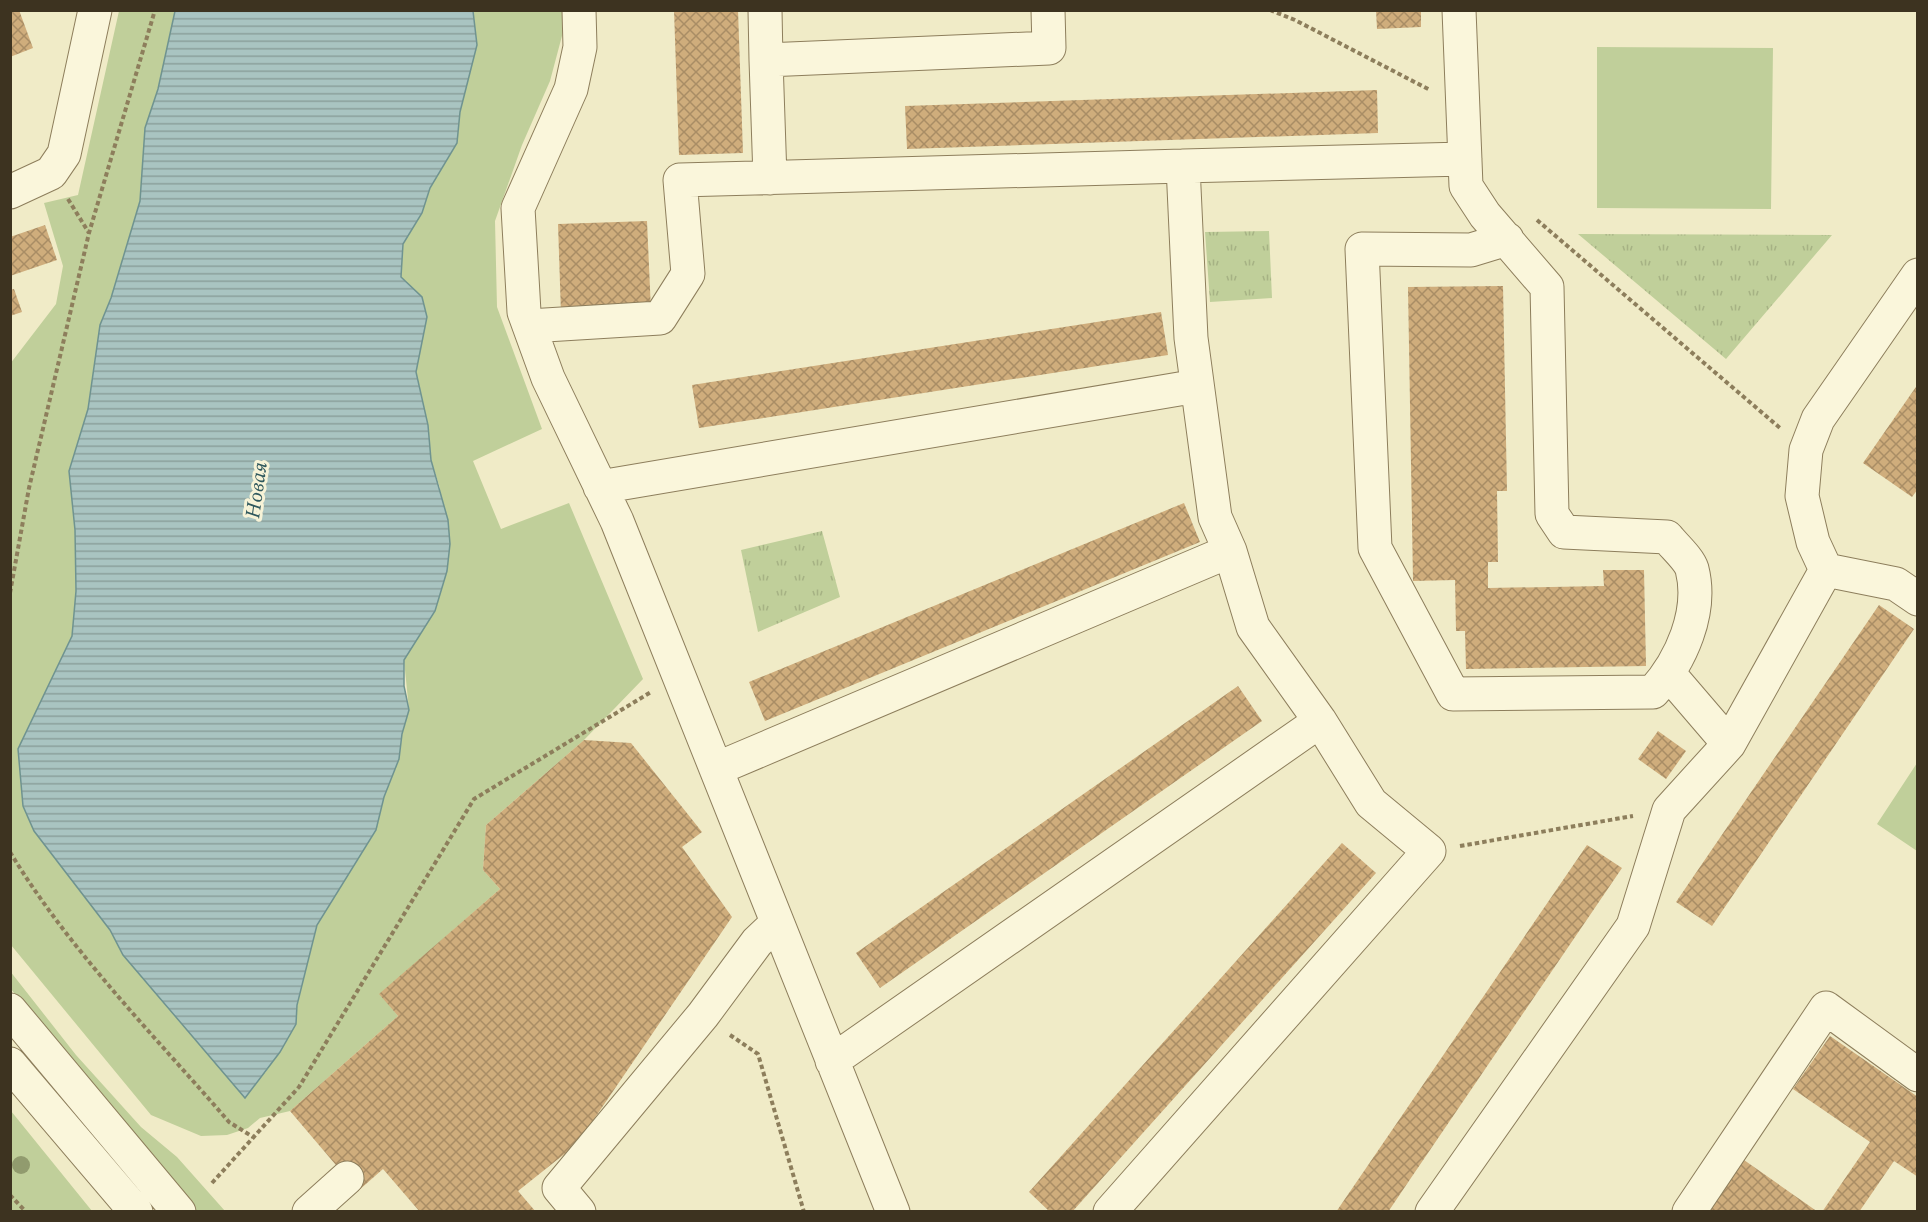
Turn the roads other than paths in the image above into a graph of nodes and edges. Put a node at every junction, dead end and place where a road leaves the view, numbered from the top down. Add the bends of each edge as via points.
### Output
1 (95, 10) edge
2 (579, 10) edge
3 (765, 10) edge
4 (1048, 10) edge
5 (1459, 10) edge
6 (766, 60) junction
7 (1465, 159) junction
8 (1183, 166) junction
9 (770, 178) junction
10 (10, 192) edge
11 (1507, 239) junction
12 (1917, 275) edge
13 (529, 326) junction
14 (1197, 386) junction
15 (600, 487) junction
16 (1230, 551) junction
17 (1826, 570) junction
18 (1917, 599) edge
19 (1669, 674) junction
20 (1320, 721) junction
21 (1729, 744) junction
22 (716, 769) junction
23 (777, 923) junction
24 (10, 1010) edge
25 (832, 1060) junction
26 (10, 1064) edge
27 (1917, 1075) edge
28 (347, 1178) dead end
29 (1121, 1208) edge
30 (136, 1212) edge
31 (179, 1212) edge
32 (309, 1212) edge
33 (579, 1212) edge
34 (893, 1212) edge
35 (1432, 1212) edge
36 (1689, 1212) edge

1 - 10 street via 64,154 51,173
2 - 13 street via 580,47 571,89 518,208 524,312
3 - 6 street
4 - 6 street via 1049,48
5 - 7 street
6 - 9 street
7 - 8 street
7 - 11 street via 1466,186
8 - 9 street
8 - 14 street
9 - 13 street via 680,180 688,274 660,318
11 - 19 street via 1546,287 1552,514 1564,532 1667,537 1692,568 1695,614
11 - 19 street via 1471,250 1362,249 1375,548 1454,693 1653,692
12 - 17 street via 1818,419 1806,450 1802,496 1813,542
13 - 15 street via 548,378
14 - 15 street
14 - 16 street via 1215,517
15 - 22 street
16 - 20 street via 1253,627
16 - 22 street
17 - 18 street via 1896,584
17 - 21 street
19 - 21 street
20 - 25 street
20 - 29 street via 1371,803 1429,851
21 - 35 street via 1669,810 1633,926
22 - 23 street
23 - 25 street
23 - 33 street via 757,942 703,1015 559,1188
24 - 31 street
25 - 34 street
26 - 30 street
27 - 36 street via 1826,1008
28 - 32 street

